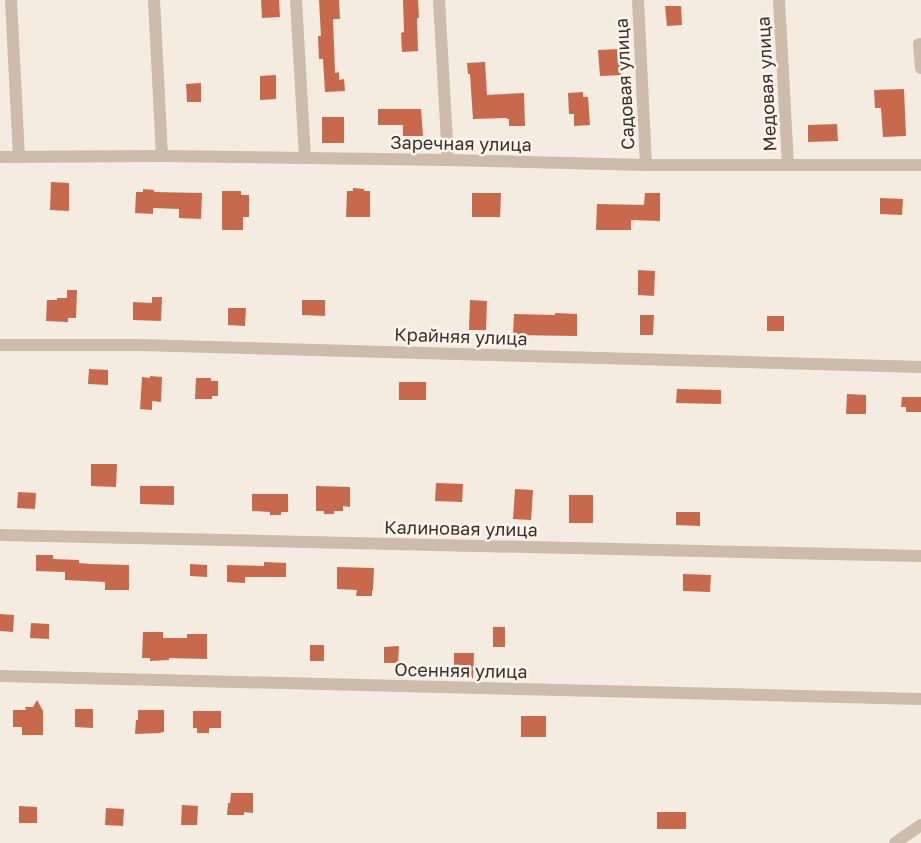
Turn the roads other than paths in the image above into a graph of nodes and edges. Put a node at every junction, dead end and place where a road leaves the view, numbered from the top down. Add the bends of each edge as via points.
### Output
1 (11, 0) edge
2 (154, 0) edge
3 (296, 0) edge
4 (439, 0) edge
5 (638, 0) edge
6 (778, 0) edge
7 (920, 44) dead end
8 (921, 68) edge
9 (162, 156) junction
10 (0, 157) edge
11 (19, 157) junction
12 (304, 158) junction
13 (448, 160) junction
14 (788, 165) junction
15 (646, 166) junction
16 (921, 166) edge
17 (0, 344) edge
18 (921, 367) edge
19 (0, 535) edge
20 (921, 556) edge
21 (0, 676) edge
22 (921, 699) edge
23 (921, 825) edge
24 (895, 843) edge

1 - 11 street
2 - 9 street
3 - 12 street
4 - 13 street
5 - 15 street, Садовая улица
6 - 14 street, Медовая улица
7 - 8 street
9 - 11 street, Заречная улица
9 - 12 street, Заречная улица
10 - 11 street, Заречная улица
12 - 13 street, Заречная улица
13 - 15 street, Заречная улица
14 - 15 street, Заречная улица
14 - 16 street, Заречная улица
17 - 18 street, Крайняя улица
19 - 20 street, Калиновая улица
21 - 22 street, Осенняя улица
23 - 24 street

